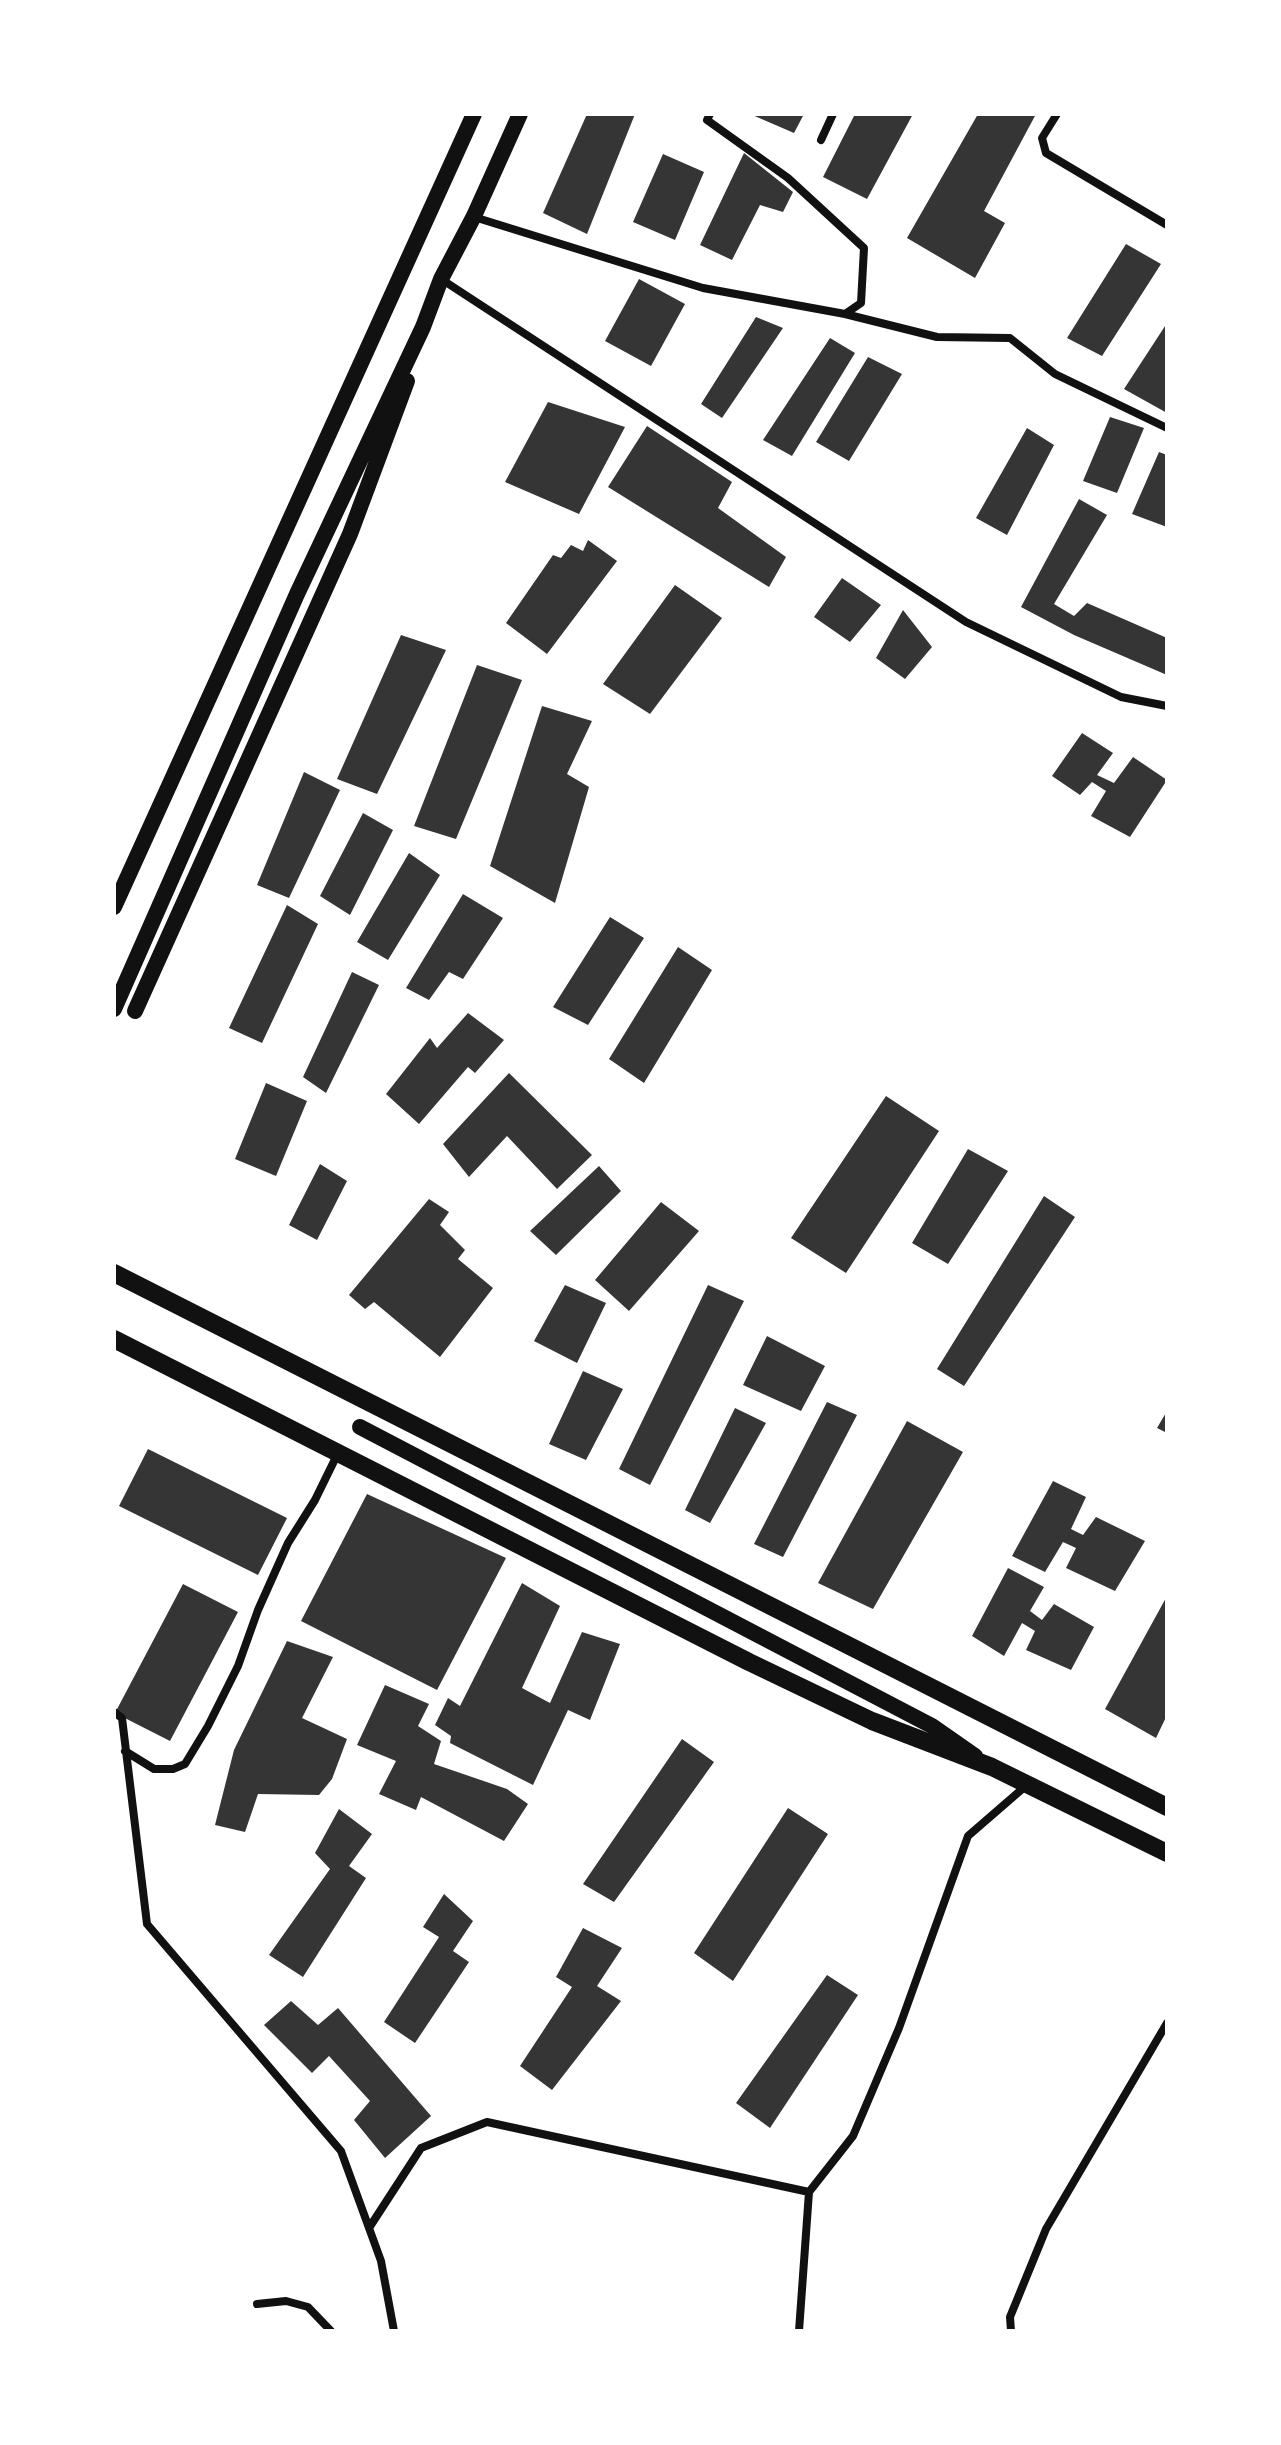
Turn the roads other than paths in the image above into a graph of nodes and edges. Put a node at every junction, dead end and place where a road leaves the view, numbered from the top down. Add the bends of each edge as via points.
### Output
1 (474, 114) edge
2 (520, 114) edge
3 (710, 114) edge
4 (833, 114) edge
5 (1057, 114) edge
6 (821, 140) dead end
7 (474, 216) junction
8 (1167, 225) edge
9 (441, 279) junction
10 (845, 314) junction
11 (423, 327) junction
12 (1167, 428) edge
13 (1167, 706) edge
14 (114, 907) edge
15 (114, 1009) edge
16 (135, 1011) dead end
17 (114, 1273) edge
18 (114, 1339) edge
19 (360, 1427) dead end
20 (338, 1453) junction
21 (114, 1712) edge
22 (125, 1751) junction
23 (992, 1767) junction
24 (1028, 1784) junction
25 (1167, 1807) edge
26 (1167, 1853) edge
27 (1167, 2023) edge
28 (809, 2192) junction
29 (369, 2228) junction
30 (257, 2304) dead end
31 (331, 2331) edge
32 (394, 2331) edge
33 (799, 2331) edge
34 (1011, 2331) edge

1 - 14 main road
2 - 7 main road
3 - 10 street via 707,120 788,178 864,248 861,303
4 - 6 street
5 - 8 street via 1042,138 1046,153
7 - 9 main road
7 - 10 street via 703,288
9 - 11 main road
9 - 13 street via 966,622 1121,697
10 - 12 street via 937,337 1010,338 1055,374
11 - 15 main road via 297,594
11 - 16 main road via 350,534
17 - 25 main road
18 - 20 main road
19 - 23 main road via 932,1726
20 - 22 street via 288,1543 238,1666 185,1764 154,1769
20 - 23 main road via 749,1662 872,1721
21 - 22 street via 122,1718
22 - 29 street via 147,1924 341,2151
23 - 24 main road
24 - 26 main road
24 - 28 street via 968,1836 899,2028 853,2136
27 - 34 street via 1046,2229 1010,2317
28 - 29 street via 487,2122 421,2148
28 - 33 street
29 - 32 street
30 - 31 street via 286,2301 308,2307

